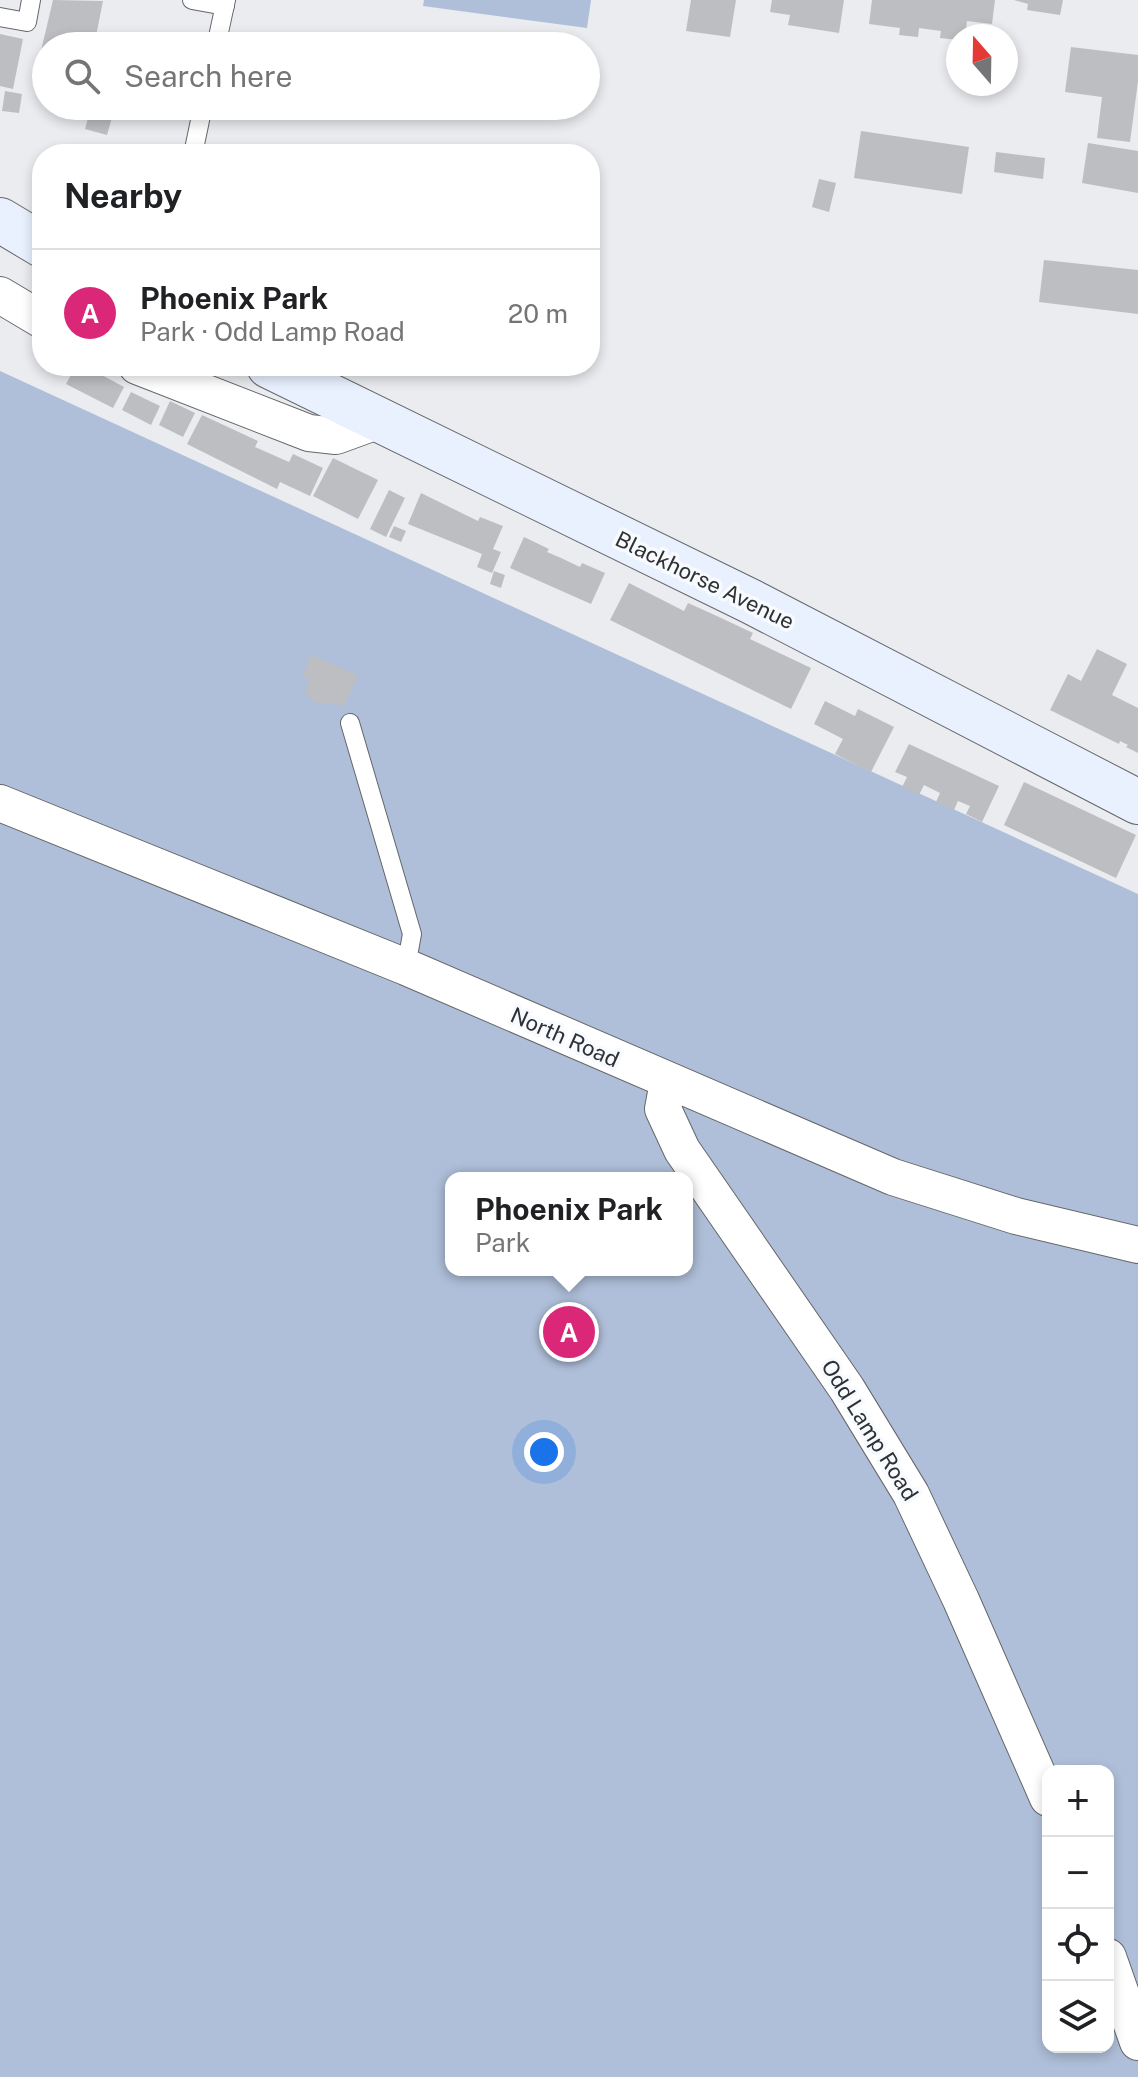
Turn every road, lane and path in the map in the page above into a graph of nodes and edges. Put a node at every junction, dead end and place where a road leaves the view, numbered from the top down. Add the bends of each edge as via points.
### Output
1 (31, 0) edge
2 (192, 0) edge
3 (225, 3) edge
4 (0, 17) edge
5 (219, 32) edge
6 (200, 120) edge
7 (195, 144) edge
8 (0, 220) edge
9 (32, 239) edge
10 (0, 295) edge
11 (32, 314) edge
12 (163, 376) edge
13 (290, 376) edge
14 (380, 420) junction
15 (350, 723) dead end
16 (1138, 802) edge
17 (0, 803) edge
18 (406, 967) junction
19 (668, 1082) junction
20 (1138, 1245) edge
21 (1042, 1784) edge
22 (1114, 1974) edge
23 (1138, 2042) edge

1 - 4 lane via 27,22
2 - 3 lane
3 - 5 lane
6 - 7 lane
8 - 9 main road
10 - 11 street
12 - 14 street via 309,433 336,436
13 - 14 main road, Blackhorse Avenue
14 - 16 main road, Blackhorse Avenue via 750,601
15 - 18 lane via 412,934
17 - 18 street, North Road
18 - 19 street, North Road
19 - 20 street, North Road via 893,1177 1016,1216
19 - 21 street, Odd Lamp Road via 663,1109 682,1150 847,1389 911,1494
22 - 23 street

